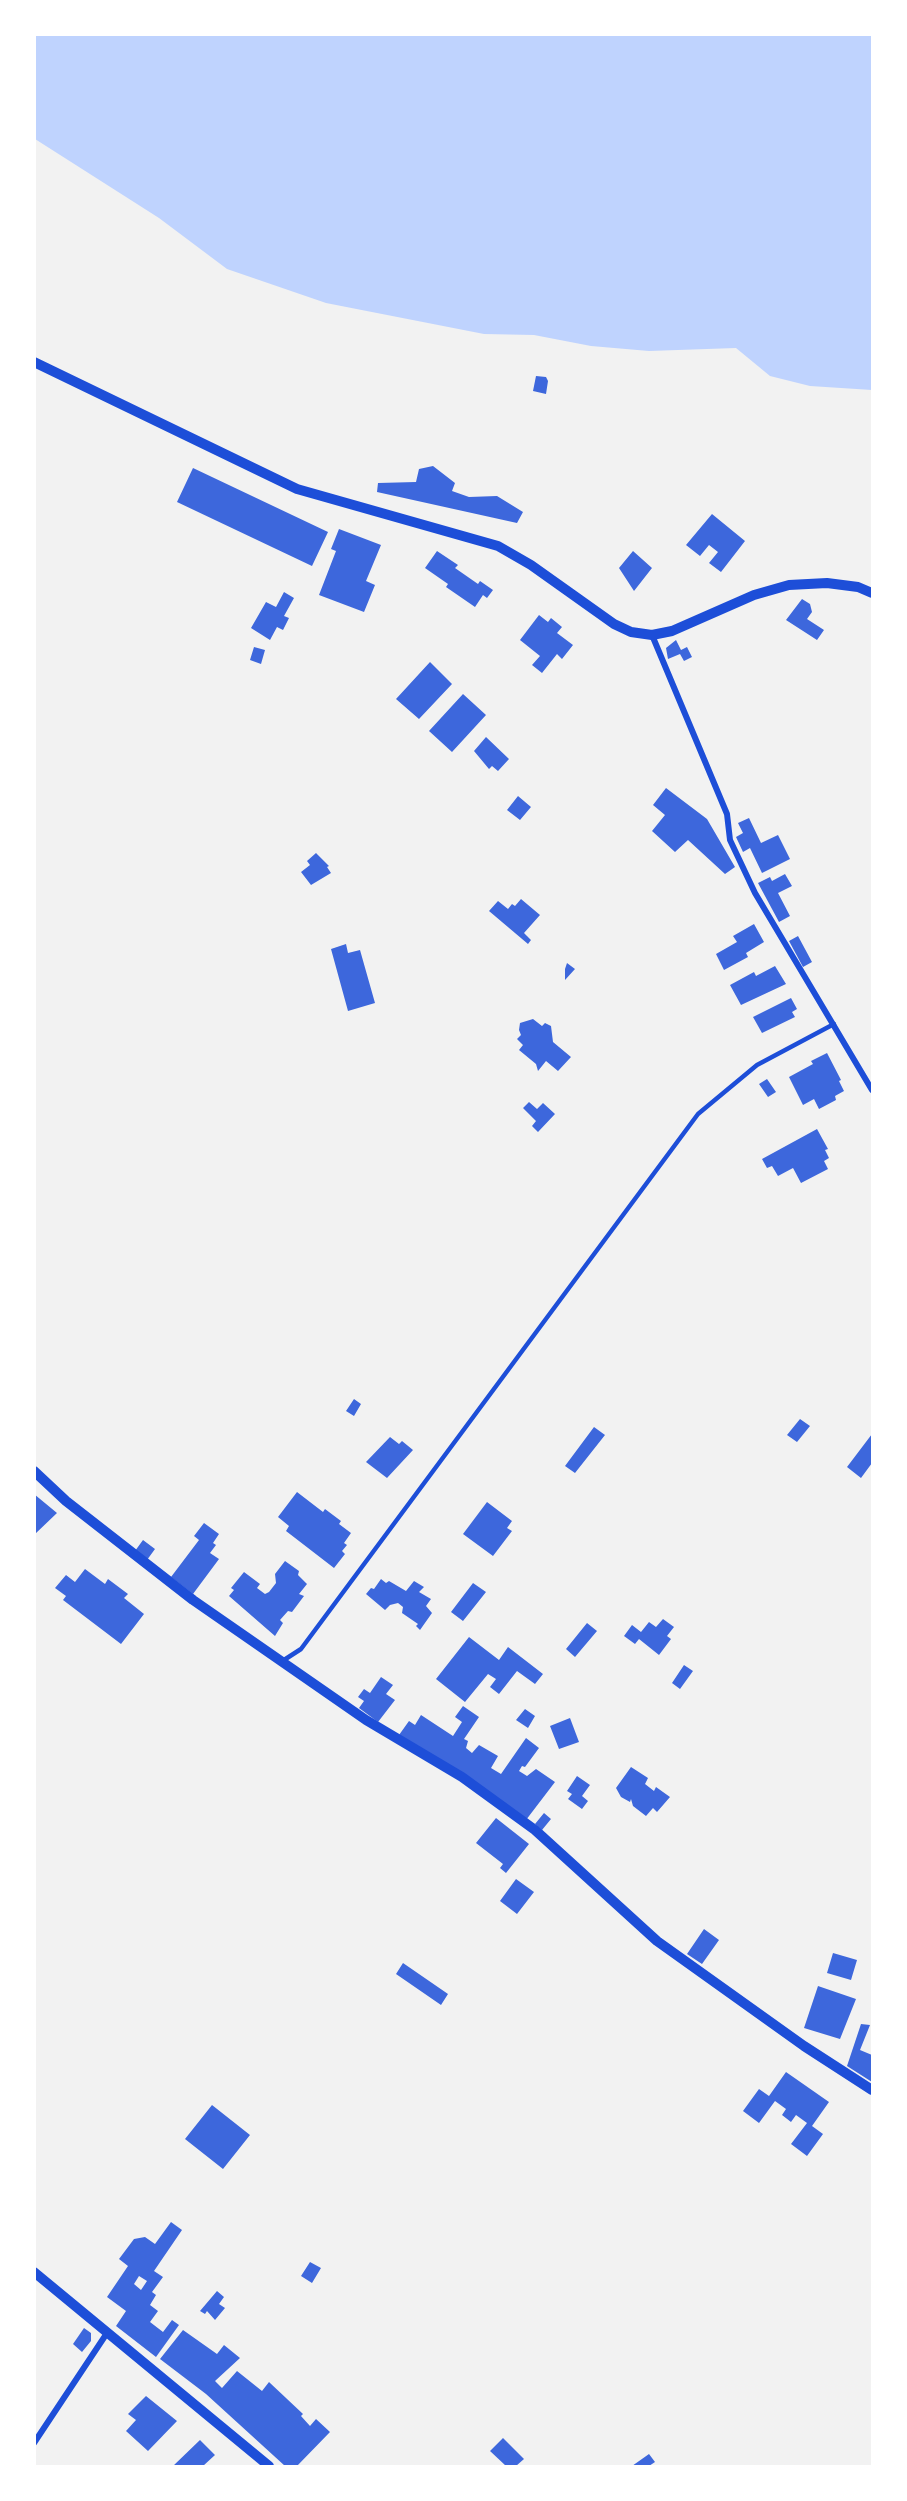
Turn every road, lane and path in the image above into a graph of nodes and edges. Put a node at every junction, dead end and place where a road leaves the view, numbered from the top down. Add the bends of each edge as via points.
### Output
1 (34, 362) edge
2 (873, 593) edge
3 (652, 635) junction
4 (834, 1024) junction
5 (873, 1090) edge
6 (34, 1471) edge
7 (284, 1660) junction
8 (873, 2090) edge
9 (34, 2272) edge
10 (106, 2333) junction
11 (34, 2443) edge
12 (269, 2466) edge

1 - 3 street via 297,489 498,546 531,564 614,624
2 - 3 street via 827,583 789,585 754,595 672,631
3 - 4 street via 727,814 730,840 755,893
4 - 5 street
4 - 7 lane via 757,1065 698,1114 301,1649
6 - 7 street via 66,1501 194,1600
7 - 8 street via 366,1720 462,1777 535,1830 657,1941
9 - 10 street
10 - 11 street
10 - 12 street

